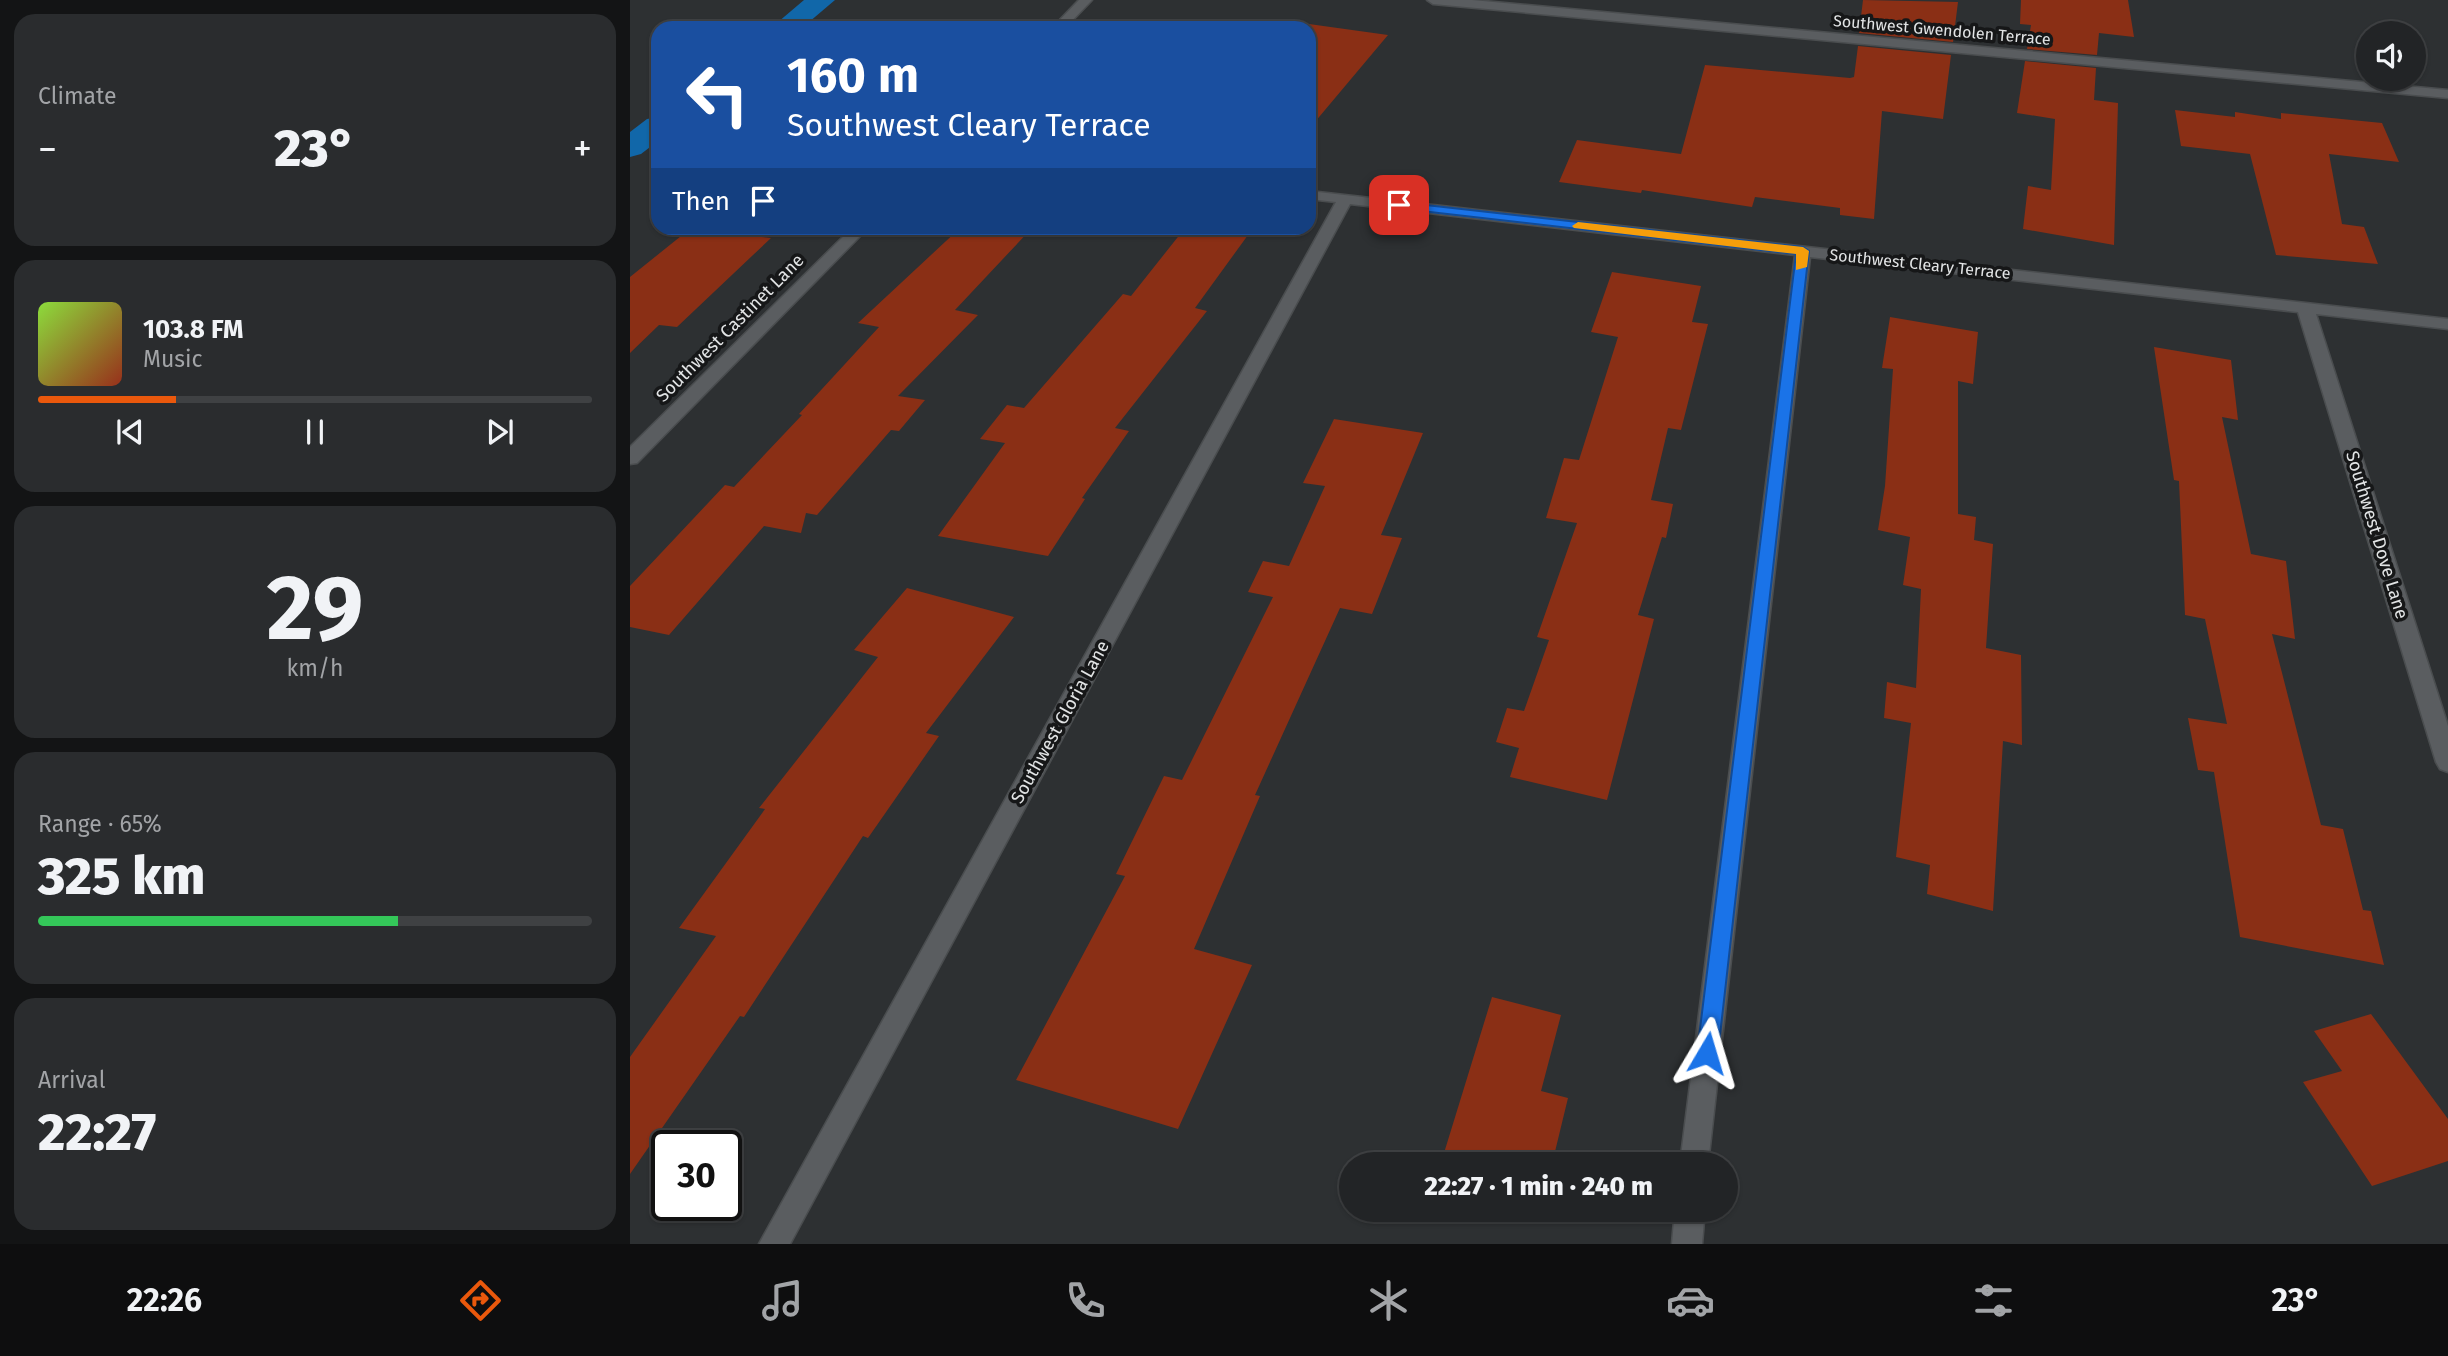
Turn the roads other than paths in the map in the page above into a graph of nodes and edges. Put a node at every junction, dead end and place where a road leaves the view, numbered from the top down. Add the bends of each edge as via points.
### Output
1 (1086, 0) edge
2 (1433, 0) edge
3 (1065, 21) edge
4 (2448, 94) edge
5 (1316, 196) edge
6 (1345, 200) junction
7 (853, 235) edge
8 (1803, 251) junction
9 (2305, 307) junction
10 (2448, 324) edge
11 (630, 458) edge
12 (2448, 762) edge
13 (1695, 1152) edge
14 (1689, 1222) edge
15 (774, 1244) edge
16 (1687, 1244) edge

1 - 3 street
2 - 4 street, Southwest Gwendolen Terrace
5 - 6 street, Southwest Cleary Terrace
6 - 8 street, Southwest Cleary Terrace
6 - 15 street, Southwest Gloria Lane
7 - 11 street, Southwest Castinet Lane
8 - 9 street, Southwest Cleary Terrace
8 - 13 street
9 - 10 street, Southwest Cleary Terrace
9 - 12 street, Southwest Dove Lane
14 - 16 street

